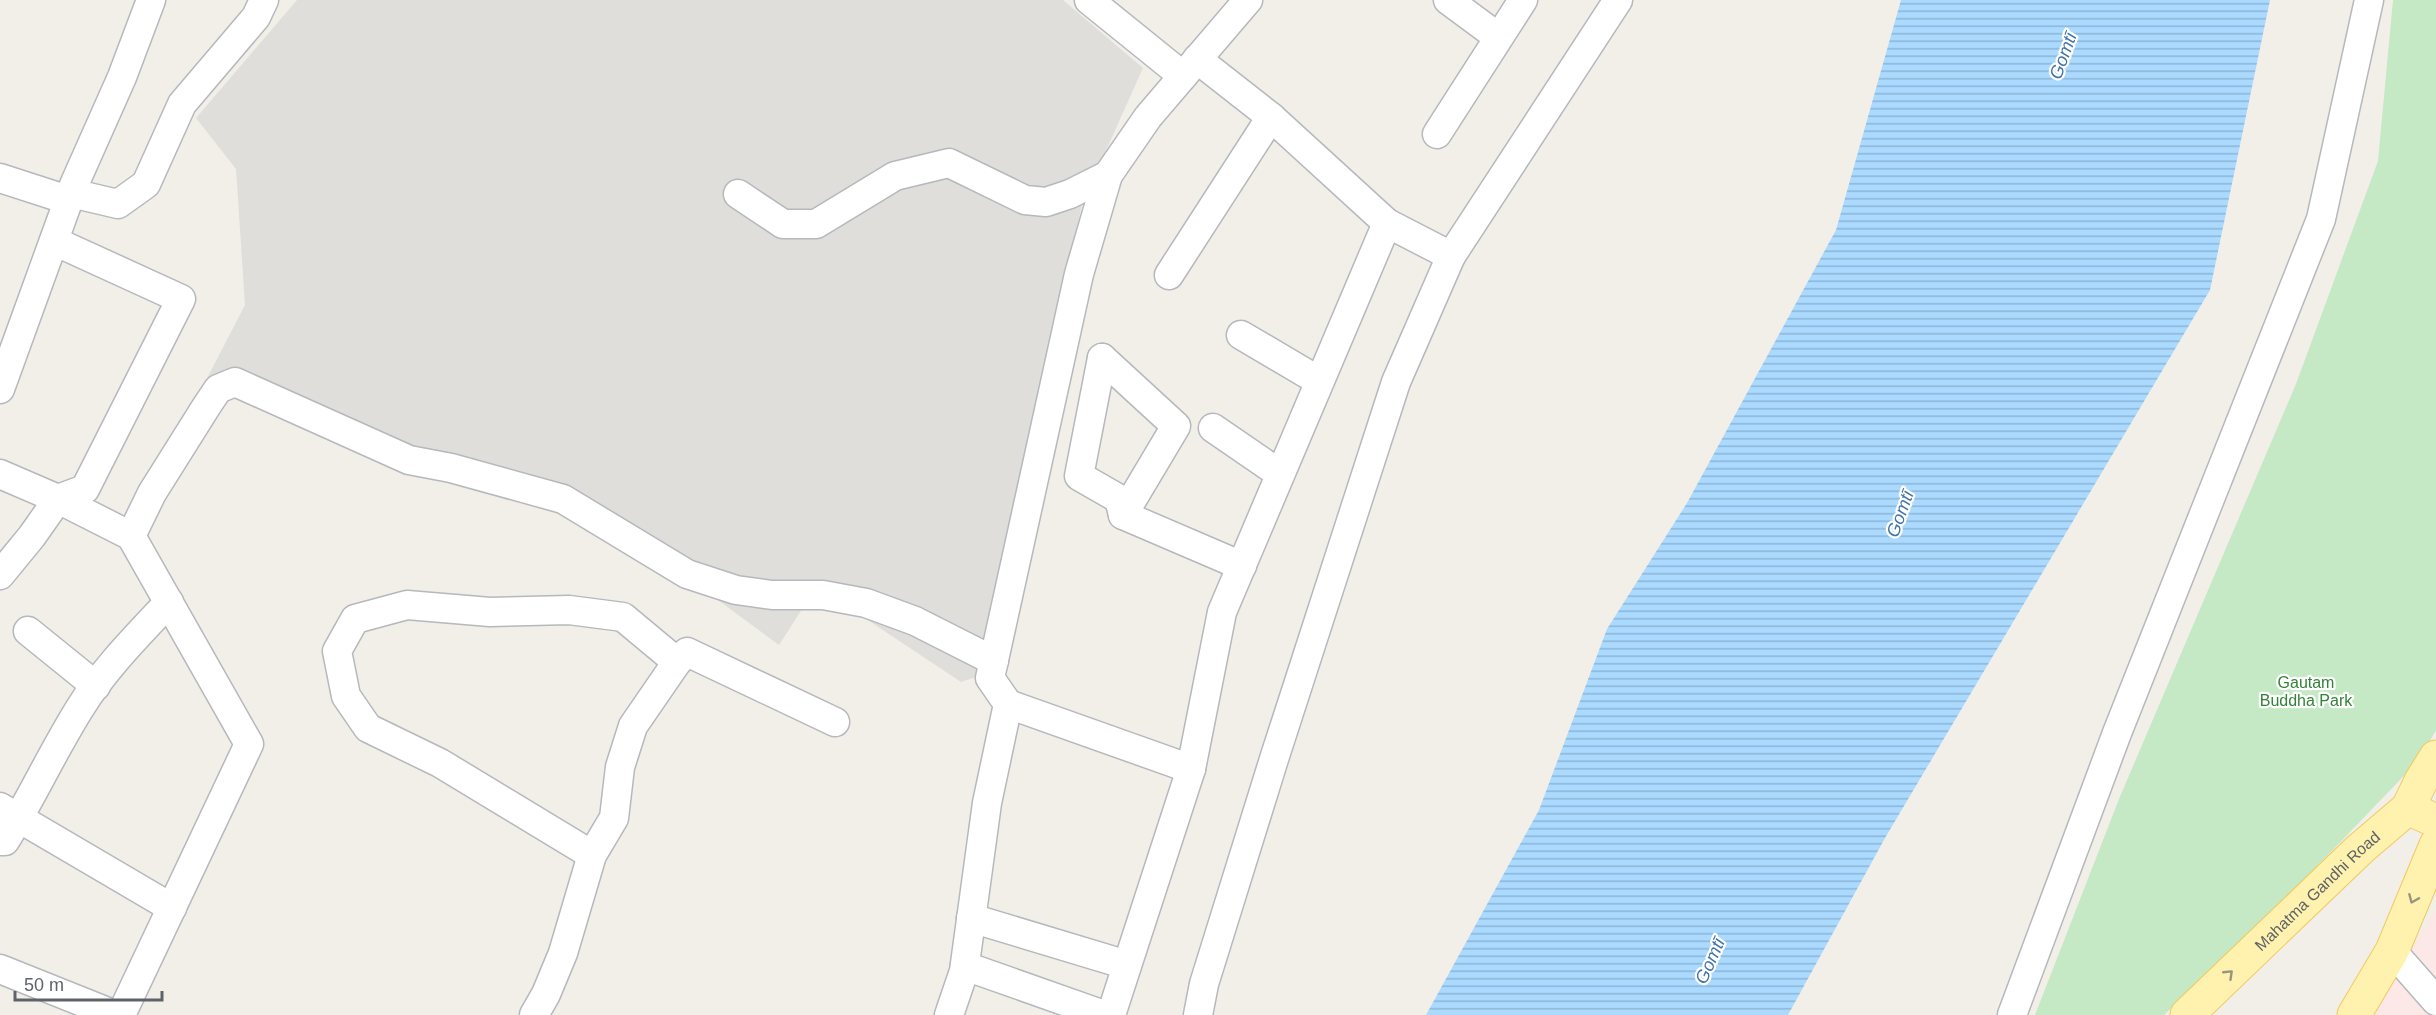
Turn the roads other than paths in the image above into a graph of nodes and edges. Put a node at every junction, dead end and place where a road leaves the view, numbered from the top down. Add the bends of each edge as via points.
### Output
1 (151, 0) edge
2 (264, 0) edge
3 (1089, 0) edge
4 (1248, 0) edge
5 (1448, 0) edge
6 (1523, 0) edge
7 (1618, 0) edge
8 (2369, 0) edge
9 (1498, 37) junction
10 (1190, 67) junction
11 (1272, 117) junction
12 (1437, 134) dead end
13 (1108, 175) junction
14 (0, 178) edge
15 (738, 194) dead end
16 (69, 197) junction
17 (1387, 223) junction
18 (54, 241) junction
19 (1452, 256) junction
20 (1169, 275) dead end
21 (1241, 335) dead end
22 (1319, 381) junction
23 (0, 389) edge
24 (1213, 428) dead end
25 (0, 474) edge
26 (1280, 474) junction
27 (58, 499) junction
28 (1123, 515) junction
29 (131, 536) junction
30 (1242, 566) junction
31 (0, 575) edge
32 (170, 602) junction
33 (28, 631) dead end
34 (994, 661) junction
35 (677, 662) junction
36 (96, 686) junction
37 (1008, 704) junction
38 (835, 722) dead end
39 (2436, 757) edge
40 (1191, 769) junction
41 (9, 813) edge
42 (2422, 814) edge
43 (0, 841) edge
44 (2436, 845) edge
45 (592, 855) junction
46 (172, 908) junction
47 (971, 918) junction
48 (2392, 951) junction
49 (1127, 965) junction
50 (964, 966) junction
51 (0, 969) edge
52 (2436, 1001) edge
53 (115, 1015) edge
54 (121, 1015) edge
55 (534, 1015) edge
56 (949, 1015) edge
57 (1104, 1015) edge
58 (1111, 1015) edge
59 (1198, 1015) edge
60 (2012, 1015) edge
61 (2187, 1015) edge
62 (2354, 1015) edge

1 - 16 street
2 - 16 street via 256,16 182,104 146,184 118,204
3 - 10 street
4 - 10 street
5 - 9 street
6 - 9 street
7 - 19 street
8 - 60 street via 2321,219 2117,733
9 - 12 street
10 - 11 street
10 - 13 street via 1148,117
11 - 17 street
11 - 20 street
13 - 15 street via 1046,202 1025,200 949,163 895,176 816,224 783,224
13 - 34 street via 1079,274
14 - 16 street
16 - 18 street
17 - 19 street
17 - 22 street
18 - 23 street
18 - 27 street via 181,299 85,489
19 - 59 street via 1396,382 1274,759 1204,984
21 - 22 street
22 - 26 street
24 - 26 street
25 - 27 street
26 - 30 street
27 - 29 street
27 - 31 street
28 - 28 street via 1176,426 1102,358 1079,476 1119,500
28 - 30 street
29 - 32 street
29 - 34 street via 152,493 218,389 235,382 410,460 563,499 687,574 736,590 823,595 866,603 915,621
30 - 40 street via 1222,612
32 - 36 street
32 - 46 street via 249,744
33 - 36 street
34 - 37 street via 990,678
35 - 38 street via 687,651
35 - 45 street via 633,726 620,767 614,818
35 - 45 street via 623,617 569,610 490,612 407,605 355,619 337,651 346,696 368,728 440,763
36 - 41 street
37 - 40 street
37 - 47 street via 987,802
39 - 42 main road, Mahatma Gandhi Road via 2421,781
40 - 49 street
41 - 43 street via 5,840
41 - 46 street
61 -> 42 main road, Mahatma Gandhi Road via 2360,849
44 -> 48 main road
45 - 55 street via 563,953
46 - 54 street
47 - 49 street
47 - 50 street
48 - 52 street
48 - 62 main road
49 - 58 street
50 - 56 street
50 - 57 street
51 - 53 street

